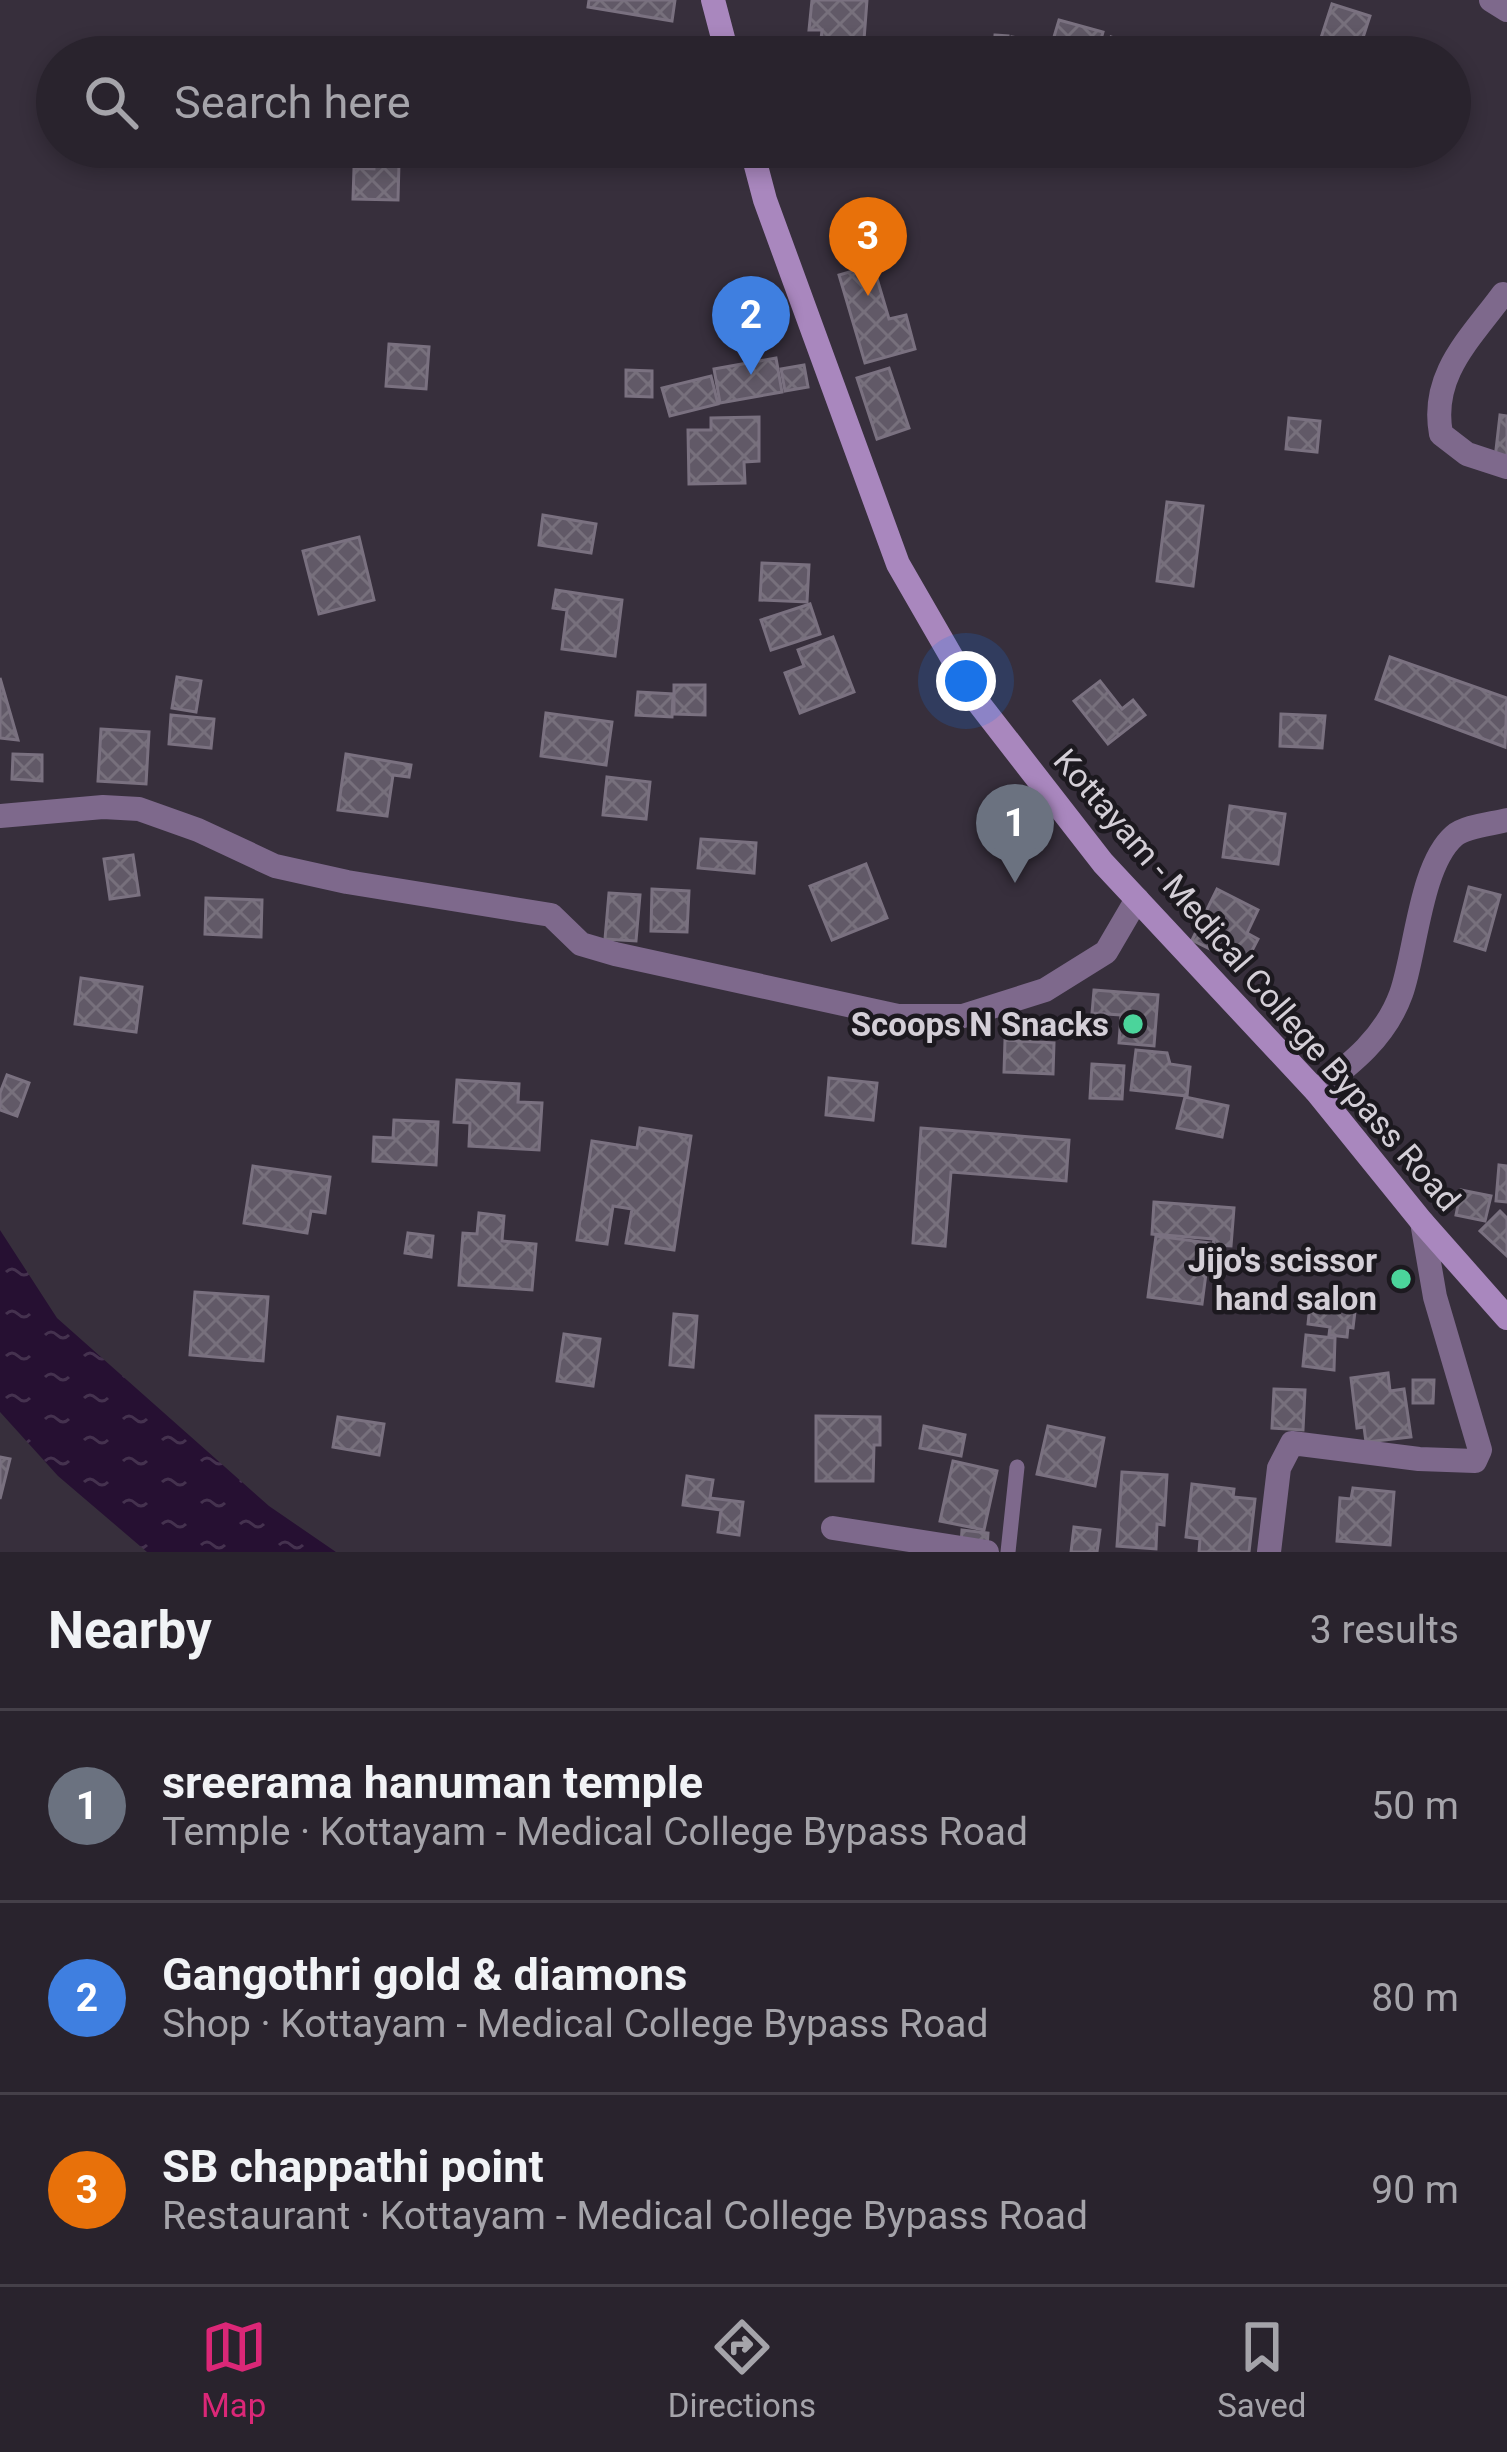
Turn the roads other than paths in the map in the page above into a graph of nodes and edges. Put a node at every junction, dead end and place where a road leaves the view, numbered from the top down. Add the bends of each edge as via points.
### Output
1 (713, 0) edge
2 (1491, 0) edge
3 (1507, 10) edge
4 (722, 36) edge
5 (757, 168) edge
6 (1503, 295) dead end
7 (1507, 467) edge
8 (0, 816) edge
9 (1507, 820) edge
10 (1137, 899) junction
11 (1316, 1091) junction
12 (1422, 1222) junction
13 (1507, 1318) edge
14 (1017, 1467) dead end
15 (833, 1528) dead end
16 (987, 1552) edge
17 (1008, 1552) edge
18 (1268, 1552) edge

1 - 4 main road
2 - 3 street
5 - 10 main road, Kottayam - Medical College Bypass Road via 898,564 977,701
6 - 7 street via 1454,359 1436,406 1441,434 1467,454
8 - 10 street via 139,809 275,866 551,915 581,944 898,1016 963,1016 1045,990 1106,952
9 - 11 street via 1456,833 1440,854 1400,996 1370,1048
10 - 11 main road, Kottayam - Medical College Bypass Road
11 - 12 main road, Kottayam - Medical College Bypass Road
12 - 13 main road, Kottayam - Medical College Bypass Road
12 - 18 street via 1480,1450 1475,1460 1419,1459 1292,1443 1279,1468
14 - 17 lane
15 - 16 street

